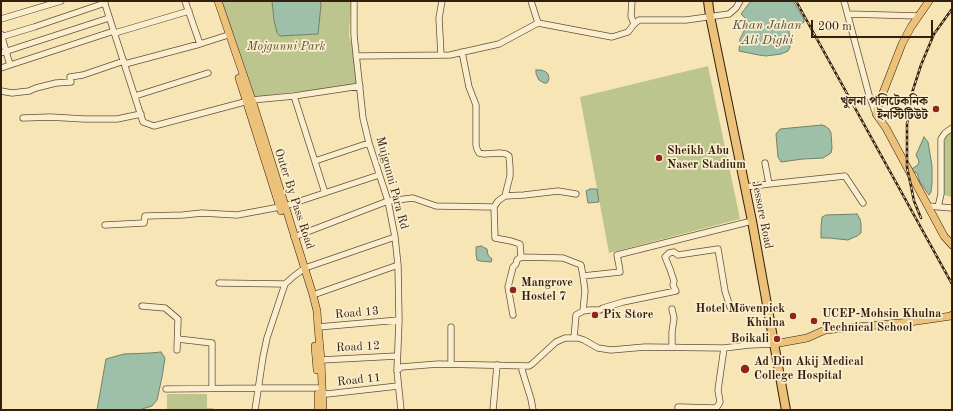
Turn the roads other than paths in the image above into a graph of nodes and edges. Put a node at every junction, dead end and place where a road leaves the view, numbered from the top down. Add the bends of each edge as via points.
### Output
1 (61, 1) edge
2 (185, 1) edge
3 (214, 1) edge
4 (218, 1) edge
5 (354, 1) edge
6 (442, 1) edge
7 (531, 1) edge
8 (632, 1) edge
9 (708, 1) edge
10 (740, 1) edge
11 (844, 1) edge
12 (929, 1) edge
13 (105, 2) edge
14 (188, 11) junction
15 (848, 14) junction
16 (710, 16) junction
17 (918, 16) junction
18 (109, 18) junction
19 (1, 19) edge
20 (538, 23) junction
21 (634, 24) junction
22 (114, 32) junction
23 (1, 36) edge
24 (225, 36) junction
25 (200, 44) junction
26 (3, 52) edge
27 (462, 52) junction
28 (441, 55) junction
29 (356, 56) junction
30 (125, 63) junction
31 (10, 65) junction
32 (1, 68) edge
33 (208, 73) dead end
34 (360, 86) junction
35 (1, 91) edge
36 (135, 96) junction
37 (294, 96) junction
38 (249, 101) junction
39 (141, 114) junction
40 (876, 114) junction
41 (23, 118) dead end
42 (952, 128) edge
43 (369, 143) junction
44 (315, 161) junction
45 (765, 163) dead end
46 (379, 175) junction
47 (769, 184) junction
48 (745, 187) junction
49 (325, 193) junction
50 (576, 194) dead end
51 (505, 196) junction
52 (388, 201) junction
53 (863, 203) dead end
54 (928, 206) junction
55 (282, 207) junction
56 (494, 207) junction
57 (938, 207) junction
58 (952, 208) edge
59 (752, 221) junction
60 (105, 224) dead end
61 (294, 237) junction
62 (395, 237) junction
63 (952, 245) edge
64 (522, 257) junction
65 (398, 265) junction
66 (303, 270) junction
67 (584, 276) junction
68 (219, 283) dead end
69 (285, 284) junction
70 (313, 295) junction
71 (142, 306) dead end
72 (730, 307) dead end
73 (672, 309) dead end
74 (583, 311) junction
75 (513, 315) dead end
76 (952, 315) edge
77 (398, 320) junction
78 (318, 327) junction
79 (451, 328) dead end
80 (574, 338) junction
81 (178, 339) junction
82 (774, 344) junction
83 (672, 347) junction
84 (724, 348) junction
85 (177, 350) dead end
86 (397, 356) junction
87 (321, 360) junction
88 (451, 364) junction
89 (497, 365) junction
90 (523, 366) junction
91 (398, 371) junction
92 (398, 386) junction
93 (212, 388) junction
94 (258, 388) junction
95 (166, 389) dead end
96 (320, 391) junction
97 (714, 409) edge
98 (255, 410) edge
99 (318, 410) edge
100 (323, 410) edge
101 (401, 410) edge
102 (493, 410) edge
103 (533, 410) edge
104 (678, 410) edge
105 (786, 410) edge

1 - 19 street
2 - 14 street
3 - 24 main road, Outer By Pass Road
4 - 38 main road, Outer By Pass Road
5 - 29 street, Mujgunni Para Rd
6 - 28 street via 439,18
7 - 20 street
8 - 21 street via 631,16
9 - 16 highway, Jessore Road
10 - 16 street via 729,14
11 - 15 street
12 - 17 main road
13 - 18 street
13 - 23 street
14 - 22 street
14 - 25 street
15 - 17 street
15 - 40 street
16 - 21 street via 686,20 639,20
16 - 48 highway, Jessore Road
17 - 40 main road via 902,44
18 - 22 street
18 - 26 street
20 - 21 street via 612,37 628,32
20 - 27 street via 499,44
22 - 30 street
22 - 31 street
23 - 26 street
24 - 25 street
24 - 38 main road, Outer By Pass Road
25 - 30 street
26 - 31 street
27 - 28 street
27 - 51 street via 476,105 477,150 484,154 500,153 509,156 510,176
28 - 29 street
29 - 34 street, Mujgunni Para Rd
30 - 35 street via 70,77 71,82 29,91
30 - 36 street
31 - 32 street
33 - 36 street
34 - 37 street
34 - 43 street, Mujgunni Para Rd via 363,118
36 - 39 street
37 - 38 street
37 - 44 street
38 - 39 street via 154,126 143,122
38 - 55 main road, Outer By Pass Road
39 - 41 street via 117,119
40 - 54 main road
42 - 57 street via 945,132 941,139 941,194
43 - 44 street
43 - 46 street, Mujgunni Para Rd
44 - 49 street
45 - 47 street
46 - 49 street
46 - 52 street, Mujgunni Para Rd
47 - 48 street
47 - 53 street via 845,176
48 - 59 highway, Jessore Road
49 - 55 street
50 - 51 street via 558,191
51 - 56 street
52 - 56 street via 413,198 436,206
52 - 61 street
52 - 62 street, Mujgunni Para Rd
54 - 57 street
54 - 63 main road via 944,236
55 - 60 street via 237,215 202,212 145,216 144,223
55 - 61 main road, Outer By Pass Road
55 - 66 main road, Outer By Pass Road
56 - 64 street via 496,238 520,244
57 - 58 street
59 - 67 street via 616,255 620,272
59 - 82 highway, Jessore Road
61 - 66 main road, Outer By Pass Road
62 - 65 street, Mujgunni Para Rd
62 - 66 street
64 - 67 street via 563,258 581,265
64 - 75 street via 513,267 508,287
65 - 70 street
65 - 77 street, Mujgunni Para Rd
66 - 69 street
66 - 70 main road, Outer By Pass Road
66 - 96 main road, Outer By Pass Road via 312,312
67 - 74 street
68 - 69 street
69 - 94 street via 267,338
70 - 78 main road, Outer By Pass Road
71 - 81 street via 165,308 178,319
72 - 74 street via 718,249 715,249 678,255 674,252 665,257 676,291 623,302 600,310
73 - 83 street
74 - 80 street via 576,316
76 - 82 main road via 910,322 825,330 807,338
77 - 78 street, Road 13
77 - 86 street, Mujgunni Para Rd
78 - 87 main road, Outer By Pass Road
79 - 88 street
80 - 83 street via 598,348 611,350
80 - 90 street via 556,342 532,364
81 - 85 street
81 - 93 street via 212,343
82 - 84 street
82 - 105 highway, Jessore Road
83 - 84 street
84 - 97 street via 718,390 720,402
86 - 87 street, Road 12
86 - 91 street, Mujgunni Para Rd
87 - 96 main road, Outer By Pass Road
88 - 89 street
88 - 91 street via 401,366
89 - 90 street
89 - 102 street
90 - 103 street
91 - 92 street, Mujgunni Para Rd
92 - 96 street, Road 11 via 327,394
92 - 101 street, Mujgunni Para Rd
93 - 94 street, Road 11
93 - 95 street, Road 11
94 - 96 street, Road 11
94 - 98 street
96 - 99 main road, Outer By Pass Road
96 - 100 main road, Outer By Pass Road
97 - 104 street via 678,407

